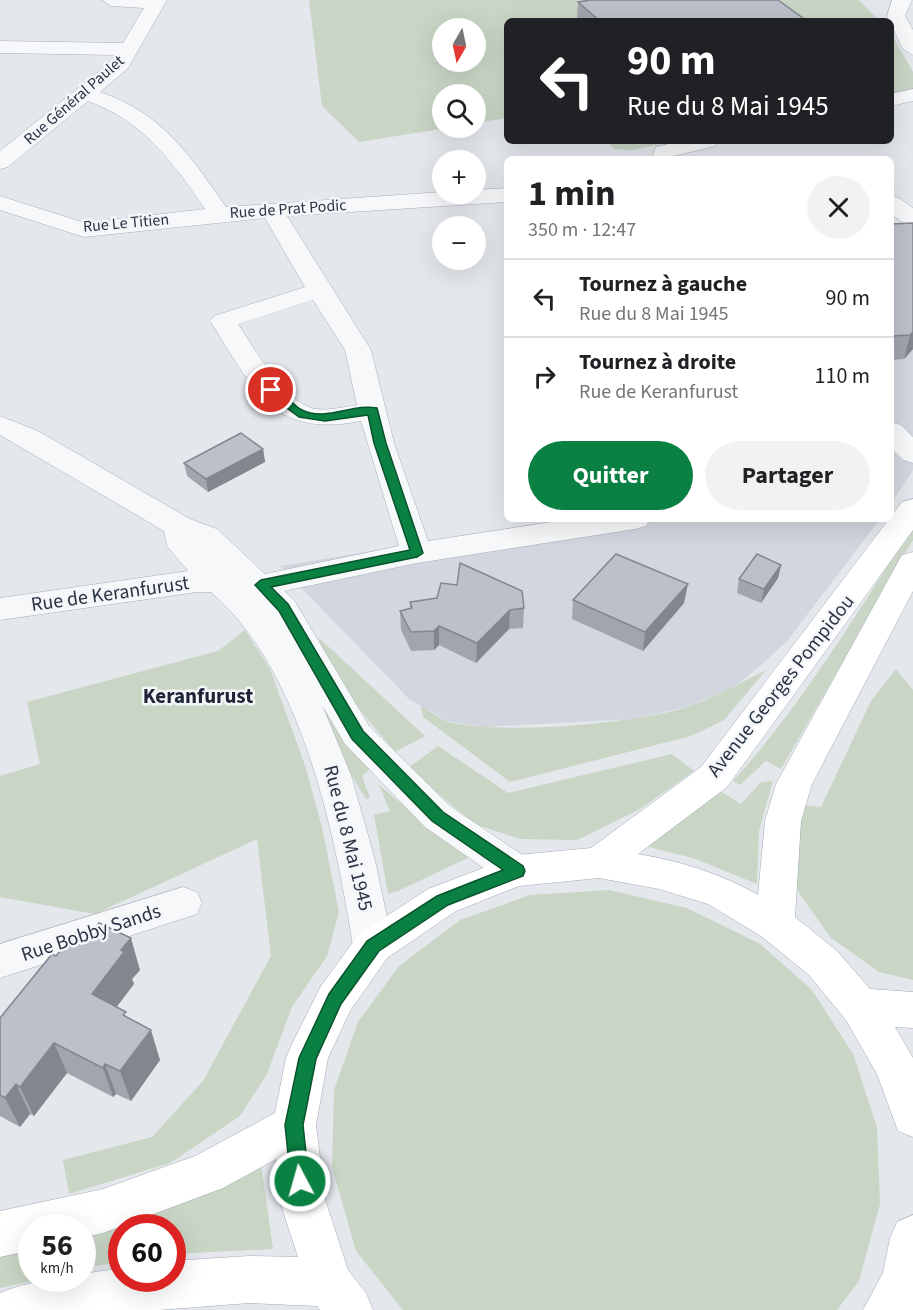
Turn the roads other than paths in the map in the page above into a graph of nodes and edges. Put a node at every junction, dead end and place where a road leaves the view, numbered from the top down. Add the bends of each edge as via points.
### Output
1 (111, 0) edge
2 (903, 0) edge
3 (158, 2) edge
4 (0, 47) edge
5 (131, 49) junction
6 (913, 49) edge
7 (84, 93) junction
8 (913, 95) edge
9 (894, 99) edge
10 (695, 144) edge
11 (663, 156) edge
12 (0, 162) edge
13 (504, 195) edge
14 (0, 203) edge
15 (894, 205) edge
16 (272, 210) junction
17 (220, 214) junction
18 (913, 219) edge
19 (320, 290) junction
20 (373, 411) junction
21 (0, 424) edge
22 (913, 509) edge
23 (616, 522) edge
24 (178, 526) junction
25 (417, 553) junction
26 (913, 562) edge
27 (219, 581) junction
28 (261, 585) junction
29 (0, 609) edge
30 (599, 863) junction
31 (517, 871) junction
32 (183, 903) dead end
33 (775, 924) junction
34 (373, 946) junction
35 (0, 961) edge
36 (860, 1007) junction
37 (913, 1010) edge
38 (913, 1117) edge
39 (294, 1125) junction
40 (0, 1234) edge
41 (913, 1238) edge
42 (339, 1296) edge
43 (16, 1310) edge
44 (887, 1310) edge

1 - 3 street
2 - 6 street via 896,16
3 - 5 street, Rue Général Paulet
4 - 5 street
5 - 7 street, Rue Général Paulet via 121,64
7 - 12 street, Rue Général Paulet
7 - 17 street, Rue de Prat Podic via 113,101 166,139
8 - 9 street
10 - 11 street via 664,152
13 - 16 street, Rue de Prat Podic
14 - 17 street, Rue Le Titien via 84,230
15 - 18 street
16 - 17 street, Rue de Prat Podic
16 - 19 street
19 - 20 street via 358,350
19 - 20 street via 223,321 271,390 299,413 325,417
20 - 25 street
21 - 24 street
22 - 30 main road, Avenue Georges Pompidou via 714,777
23 - 25 street
24 - 27 street, Rue du 8 Mai 1945 via 183,546
24 - 28 street via 206,536
25 - 28 street
26 - 33 main road, Avenue Georges Pompidou via 795,784 783,821
27 - 29 street, Rue de Keranfurust
27 - 34 street, Rue du 8 Mai 1945 via 255,617 287,670 326,749 346,813
28 - 31 street via 284,608 357,735 438,817
30 - 31 main road
30 - 33 main road via 659,873 720,892
31 - 34 main road via 442,900
32 - 35 street, Rue Bobby Sands
33 - 36 main road via 824,963
34 - 39 main road via 335,999 307,1058
36 - 37 main road
36 - 38 main road via 896,1067
39 - 40 main road via 207,1173 103,1211
39 - 42 main road via 302,1199
41 - 44 main road via 905,1281
42 - 43 main road via 290,1279 183,1281

